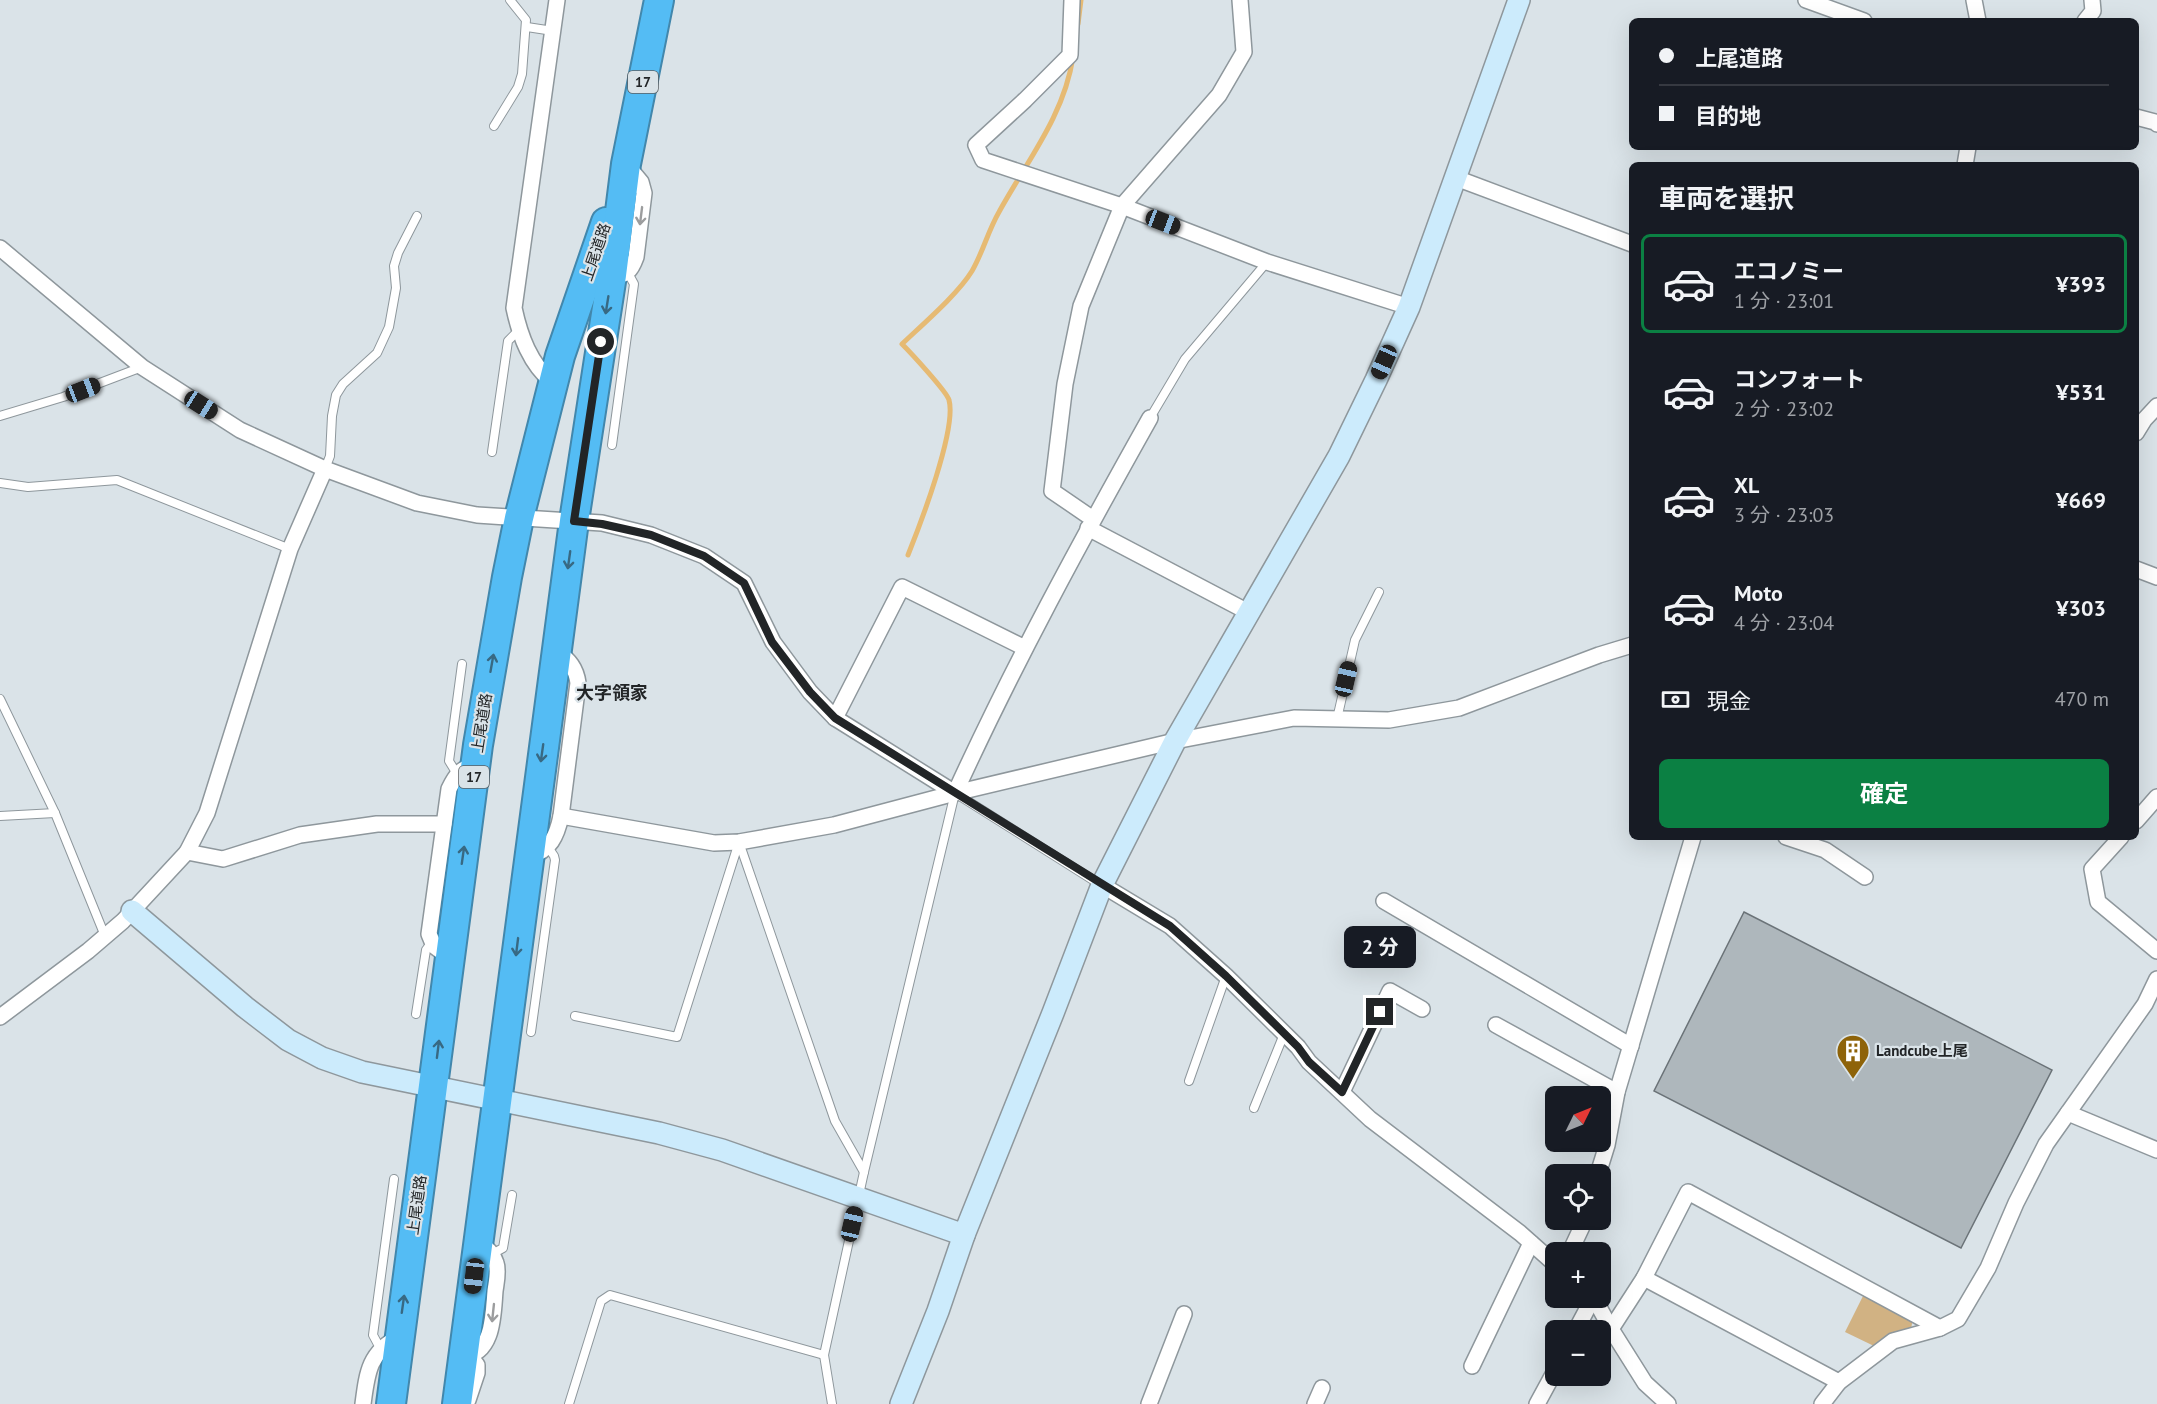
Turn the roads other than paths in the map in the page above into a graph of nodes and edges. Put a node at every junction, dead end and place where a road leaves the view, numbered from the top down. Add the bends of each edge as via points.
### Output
1 (510, 0) edge
2 (557, 0) edge
3 (659, 0) edge
4 (1072, 0) edge
5 (1240, 0) edge
6 (1520, 0) edge
7 (1806, 0) edge
8 (1974, 0) edge
9 (2092, 0) edge
10 (1856, 18) edge
11 (1977, 18) edge
12 (2087, 18) edge
13 (527, 27) junction
14 (553, 31) junction
15 (2139, 118) edge
16 (2157, 124) edge
17 (494, 126) dead end
18 (626, 164) junction
19 (1456, 178) junction
20 (1122, 206) junction
21 (417, 216) dead end
22 (1629, 243) edge
23 (0, 248) edge
24 (1267, 262) junction
25 (620, 274) junction
26 (1410, 307) junction
27 (519, 330) junction
28 (141, 367) junction
29 (553, 383) junction
30 (2157, 406) edge
31 (0, 416) edge
32 (1150, 418) joint
33 (2139, 428) edge
34 (612, 445) dead end
35 (492, 452) dead end
36 (325, 470) junction
37 (0, 483) edge
38 (519, 518) junction
39 (574, 521) junction
40 (1090, 524) junction
41 (290, 549) junction
42 (2139, 570) edge
43 (2157, 577) edge
44 (1378, 592) dead end
45 (1248, 612) junction
46 (1629, 646) edge
47 (1025, 648) junction
48 (557, 651) junction
49 (462, 664) dead end
50 (0, 699) edge
51 (835, 718) junction
52 (1337, 719) junction
53 (1175, 741) junction
54 (466, 768) junction
55 (955, 793) junction
56 (2157, 797) edge
57 (55, 813) junction
58 (0, 816) edge
59 (561, 816) junction
60 (2139, 817) edge
61 (444, 824) junction
62 (1692, 840) edge
63 (1795, 840) edge
64 (2118, 840) edge
65 (739, 842) junction
66 (187, 852) junction
67 (538, 852) junction
68 (1865, 877) dead end
69 (1102, 885) junction
70 (1384, 901) dead end
71 (132, 911) junction
72 (105, 936) junction
73 (441, 950) junction
74 (2157, 951) edge
75 (1226, 976) junction
76 (2157, 980) edge
77 (1422, 1009) dead end
78 (416, 1014) dead end
79 (575, 1016) dead end
80 (0, 1017) edge
81 (1496, 1025) dead end
82 (531, 1032) dead end
83 (1284, 1034) junction
84 (1632, 1046) junction
85 (1189, 1081) dead end
86 (433, 1088) junction
87 (1342, 1092) junction
88 (1617, 1092) junction
89 (497, 1100) junction
90 (1254, 1108) dead end
91 (2068, 1113) junction
92 (2157, 1150) edge
93 (1601, 1164) edge
94 (864, 1172) junction
95 (394, 1179) dead end
96 (512, 1195) dead end
97 (859, 1197) junction
98 (964, 1235) junction
99 (1531, 1243) junction
100 (485, 1248) junction
101 (1545, 1255) edge
102 (1644, 1278) junction
103 (1184, 1314) dead end
104 (1940, 1328) junction
105 (1611, 1329) joint
106 (390, 1343) junction
107 (467, 1356) junction
108 (824, 1356) junction
109 (1472, 1366) dead end
110 (1839, 1382) junction
111 (1547, 1386) edge
112 (1322, 1388) dead end
113 (1150, 1403) edge
114 (363, 1404) edge
115 (391, 1404) edge
116 (457, 1404) edge
117 (468, 1404) edge
118 (569, 1404) edge
119 (832, 1404) edge
120 (901, 1404) edge
121 (1315, 1404) edge
122 (1537, 1404) edge
123 (1668, 1404) edge
124 (1822, 1404) edge

1 - 13 lane
2 - 14 street
3 - 18 highway, 上尾道路 / 17
4 - 20 street via 1070,55 976,145 983,160
5 - 20 street via 1244,52 1219,95
6 - 19 street
7 - 10 street
8 - 11 street
9 - 12 street via 2093,11
13 - 14 lane
13 - 17 lane via 518,87
14 - 27 street via 514,308
15 - 16 street
18 -> 25 highway, 上尾道路 / 17
18 - 29 highway, 上尾道路 / 17
19 - 22 street
19 - 26 street
20 - 24 street
20 - 40 street via 1081,306 1065,384 1052,491
21 - 36 lane via 394,266 396,288 389,327 373,358 336,395
23 - 28 street
24 - 26 street
24 - 32 lane via 1185,359
25 - 34 lane via 634,284
25 -> 39 highway, 上尾道路 / 17
26 - 45 street via 1338,456
27 - 29 street via 539,369
27 - 35 lane via 508,340
28 - 31 lane
28 - 36 street via 240,429
29 - 38 highway, 上尾道路 / 17
30 - 33 street
32 - 40 street
36 - 38 street via 417,503 477,515
36 - 41 street
37 - 41 lane via 28,487 117,480
38 - 39 street
54 -> 38 highway, 上尾道路 / 17
39 -> 48 highway, 上尾道路 / 17
39 - 51 street via 651,535 704,556 744,583 772,642
40 - 45 street
40 - 47 street
41 - 66 street via 207,813
42 - 43 street
44 - 52 lane via 1355,640
45 - 53 street
46 - 52 street via 1459,708 1389,720
47 - 51 street via 902,587
47 - 55 street
48 - 59 street via 573,666 578,683
48 -> 67 highway, 上尾道路 / 17
49 - 54 lane via 449,761
50 - 57 lane
51 - 55 street
52 - 53 street via 1294,718
53 - 55 street
53 - 69 street
54 - 61 street via 448,789
73 -> 54 highway, 上尾道路 / 17
55 - 65 street via 834,825
55 - 69 lane
55 - 94 lane
56 - 60 street
57 - 58 lane
57 - 72 lane
59 - 65 street via 714,843
59 - 67 street via 557,832
61 - 66 street via 377,824 300,835 223,860
61 - 73 street via 429,934
62 - 84 street
63 - 68 street via 1825,850
64 - 74 street via 2092,869 2098,902
65 - 79 lane via 677,1037
65 - 94 lane via 835,1121
66 - 71 street
67 - 82 lane via 554,856 555,860
67 -> 89 highway, 上尾道路 / 17
69 - 75 street via 1170,926
69 - 98 street
70 - 84 street
71 - 72 street
71 - 86 street via 288,1040 322,1058 362,1072
72 - 80 street
73 - 78 lane via 426,951
86 -> 73 highway, 上尾道路 / 17
75 - 83 street
75 - 85 lane
76 - 91 street via 2145,1004
77 - 87 street via 1389,992
81 - 88 street
83 - 87 street
83 - 90 lane
84 - 88 street
86 - 89 street
106 -> 86 highway, 上尾道路 / 17
87 - 99 street via 1370,1119
88 - 93 street
89 - 97 street via 712,1147
89 - 100 highway, 上尾道路 / 17
91 - 92 street
91 - 104 street via 2046,1144 1988,1268 1958,1319
94 - 97 lane
95 - 106 lane via 373,1335
96 - 100 lane via 503,1248
97 - 98 street
97 - 108 lane
98 - 120 street
99 - 101 street
99 - 109 street
100 -> 107 highway, 上尾道路 / 17
102 - 104 street via 1688,1192
102 - 105 street
102 - 110 street
103 - 113 street
104 - 110 street via 1893,1341
105 - 123 street via 1645,1383
106 - 114 street via 372,1362
106 - 115 highway, 上尾道路 / 17
107 - 116 highway, 上尾道路 / 17
107 - 117 street via 477,1365
108 - 118 lane via 610,1295 601,1301
108 - 119 lane
110 - 124 street
111 - 122 street
112 - 121 street

